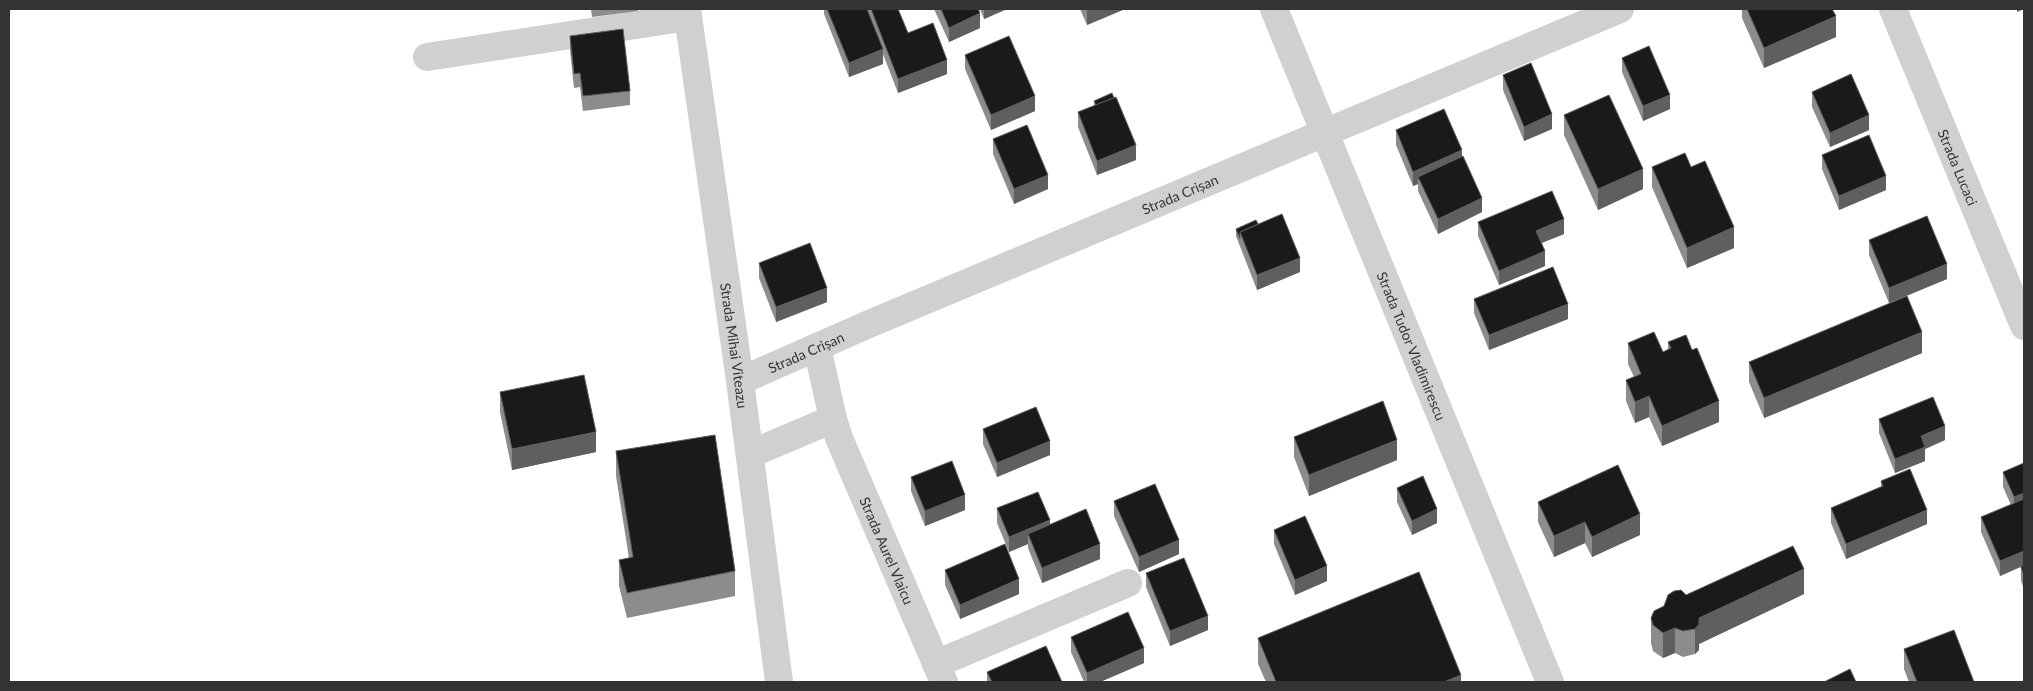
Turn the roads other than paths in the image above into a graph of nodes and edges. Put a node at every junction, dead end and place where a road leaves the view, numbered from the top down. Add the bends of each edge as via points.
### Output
1 (1274, 9) edge
2 (1620, 9) edge
3 (1893, 9) edge
4 (688, 13) edge
5 (427, 57) dead end
6 (1325, 132) junction
7 (2024, 326) edge
8 (817, 347) junction
9 (740, 381) junction
10 (833, 419) junction
11 (750, 454) junction
12 (1128, 583) dead end
13 (940, 673) edge
14 (779, 682) edge
15 (1550, 682) edge

1 - 6 street, Strada Tudor Vladimirescu
2 - 6 street, Strada Crișan
3 - 7 street, Strada Lucaci
4 - 5 street
4 - 9 street, Strada Mihai Viteazu
6 - 8 street, Strada Crișan
6 - 15 street, Strada Tudor Vladimirescu
8 - 9 street, Strada Crișan
8 - 10 street, Strada Aurel Vlaicu
9 - 11 street, Strada Mihai Viteazu
10 - 11 street
10 - 13 street, Strada Aurel Vlaicu
11 - 14 street, Strada Mihai Viteazu
12 - 13 street

